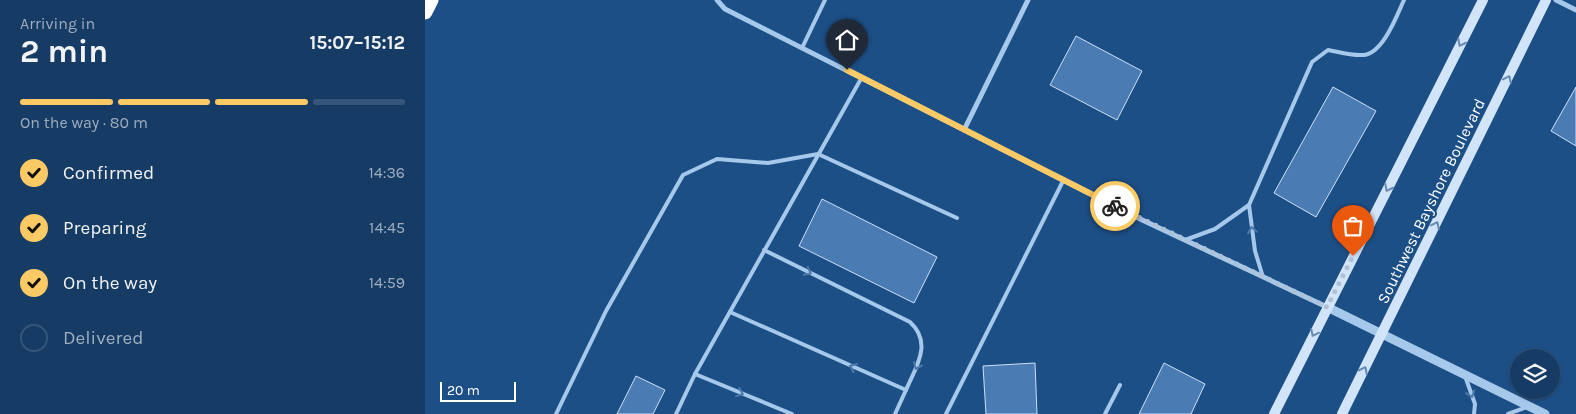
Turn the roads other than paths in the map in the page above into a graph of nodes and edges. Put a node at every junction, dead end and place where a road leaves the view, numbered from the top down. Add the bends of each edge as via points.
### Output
1 (431, 0) edge
2 (717, 0) edge
3 (825, 0) edge
4 (1028, 0) edge
5 (1404, 0) edge
6 (1483, 0) edge
7 (1546, 0) edge
8 (1556, 0) edge
9 (1576, 10) edge
10 (425, 12) edge
11 (803, 48) junction
12 (863, 77) junction
13 (965, 128) junction
14 (818, 154) junction
15 (1064, 179) junction
16 (1249, 205) junction
17 (957, 218) dead end
18 (1185, 240) junction
19 (764, 250) junction
20 (1263, 277) junction
21 (1327, 307) junction
22 (730, 312) junction
23 (1383, 333) junction
24 (695, 374) junction
25 (1464, 374) junction
26 (1120, 385) dead end
27 (906, 390) junction
28 (1530, 406) junction
29 (556, 414) edge
30 (676, 414) edge
31 (791, 414) edge
32 (895, 414) edge
33 (947, 414) edge
34 (1105, 414) edge
35 (1275, 414) edge
36 (1342, 414) edge
37 (1474, 414) edge
38 (1508, 414) edge
39 (1545, 414) edge

1 - 10 highway
2 - 11 street via 725,9
3 - 11 lane
4 - 13 street
5 - 16 lane via 1386,38 1376,49 1365,56 1328,50 1312,62
6 -> 21 main road
23 -> 7 main road, Southwest Bayshore Boulevard
8 - 9 street
11 - 12 street
12 - 13 street
12 - 14 lane
13 - 15 street
14 - 17 lane
14 - 19 lane
14 - 29 lane via 767,163 717,159 683,175 606,311
15 - 18 street
15 - 33 lane
16 - 18 lane via 1215,229
20 -> 16 lane via 1255,251
18 - 20 street
19 - 22 lane
19 -> 27 lane via 917,328 923,352
20 - 21 street
21 - 23 street
21 -> 35 main road
22 - 24 lane
27 -> 22 lane
23 - 25 street
36 -> 23 main road, Southwest Bayshore Boulevard
24 - 30 lane
24 -> 31 lane
25 - 28 street
25 -> 37 lane via 1475,404
26 - 34 lane
27 - 32 lane
28 - 38 lane
28 - 39 street

